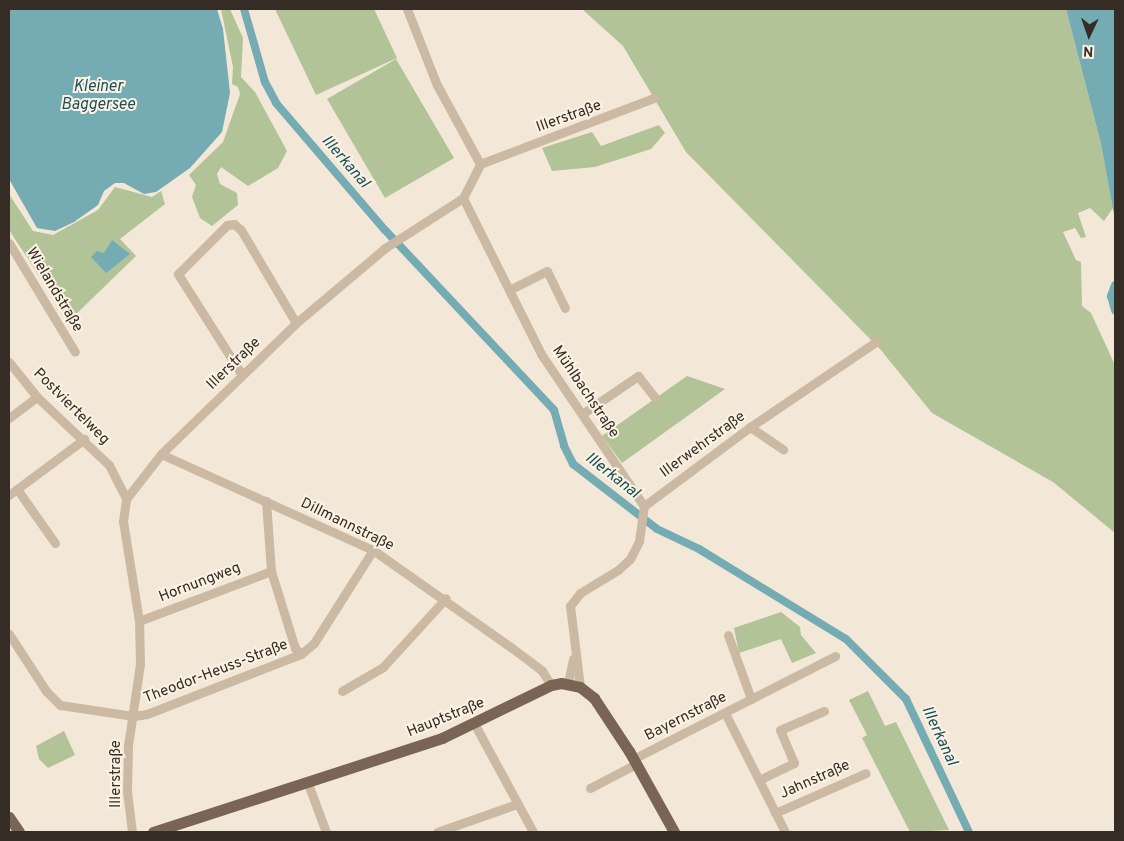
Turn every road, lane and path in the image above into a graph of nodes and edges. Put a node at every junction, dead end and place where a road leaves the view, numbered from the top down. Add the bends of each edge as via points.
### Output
1 (407, 9) edge
2 (656, 98) dead end
3 (480, 164) junction
4 (463, 198) junction
5 (9, 243) edge
6 (511, 289) junction
7 (565, 308) dead end
8 (296, 324) junction
9 (877, 341) dead end
10 (75, 352) dead end
11 (9, 362) edge
12 (242, 375) junction
13 (37, 396) junction
14 (655, 398) dead end
15 (582, 414) junction
16 (9, 418) edge
17 (750, 427) junction
18 (84, 439) junction
19 (783, 450) dead end
20 (162, 454) junction
21 (17, 489) junction
22 (9, 496) edge
23 (126, 499) junction
24 (266, 501) junction
25 (644, 508) junction
26 (56, 543) dead end
27 (374, 550) junction
28 (271, 571) junction
29 (446, 598) junction
30 (139, 621) junction
31 (9, 634) edge
32 (728, 635) dead end
33 (574, 651) junction
34 (301, 654) junction
35 (835, 656) dead end
36 (568, 683) junction
37 (551, 684) junction
38 (580, 687) junction
39 (342, 691) dead end
40 (752, 699) junction
41 (824, 711) dead end
42 (725, 713) junction
43 (134, 716) junction
44 (475, 724) junction
45 (635, 761) junction
46 (866, 773) dead end
47 (759, 780) junction
48 (308, 781) junction
49 (590, 788) dead end
50 (517, 804) junction
51 (775, 813) junction
52 (9, 817) edge
53 (178, 828) edge
54 (19, 832) edge
55 (132, 832) edge
56 (153, 832) edge
57 (326, 832) edge
58 (436, 832) edge
59 (533, 832) edge
60 (674, 832) edge
61 (785, 832) edge

1 - 3 street via 437,85
2 - 3 street, Illerstraße
3 - 4 street
4 - 6 street, Mühlbachstraße
4 - 8 street, Illerstraße via 385,248
5 - 10 street, Wielandstraße
6 - 7 street via 547,271
6 - 15 street, Mühlbachstraße via 541,354
8 - 12 street, Illerstraße
8 - 12 street via 241,230 234,224 227,226 178,274
9 - 17 street, Illerwehrstraße
11 - 13 street, Postviertelweg
12 - 20 street, Illerstraße
13 - 16 street
13 - 18 street, Postviertelweg
14 - 15 street via 638,376
15 - 25 street, Mühlbachstraße
17 - 19 street
17 - 25 street, Illerwehrstraße
18 - 21 street
18 - 23 street, Postviertelweg via 109,465
20 - 23 street, Illerstraße
20 - 24 street, Dillmannstraße
21 - 22 street
21 - 26 street
23 - 30 street, Illerstraße via 123,521
24 - 27 street, Dillmannstraße
24 - 28 street
25 - 33 street via 642,526 630,559 571,602 569,613
27 - 29 street, Dillmannstraße
27 - 34 street, Theodor-Heuss-Straße via 314,643
28 - 30 street, Hornungweg
28 - 34 street via 295,648
29 - 37 street, Dillmannstraße via 542,671
29 - 39 street via 383,666
30 - 43 street, Illerstraße via 140,664
31 - 43 street via 48,694 60,705
32 - 40 street, Bayernstraße
33 - 36 street
33 - 38 street
34 - 43 street, Theodor-Heuss-Straße
35 - 40 street, Bayernstraße
36 - 37 main road, Hauptstraße
36 - 38 main road, Hauptstraße
37 - 44 main road, Hauptstraße
38 - 45 main road, Hauptstraße via 598,704
40 - 42 street, Bayernstraße
41 - 47 street via 780,730 794,763
42 - 45 street, Bayernstraße
42 - 47 street
43 - 55 street, Illerstraße via 128,746 127,791
44 - 48 main road, Hauptstraße via 397,754
44 - 50 street
45 - 49 street, Bayernstraße
45 - 60 main road, Hauptstraße
46 - 51 street, Jahnstraße
47 - 51 street
48 - 53 main road, Hauptstraße
48 - 57 street
50 - 58 street
50 - 59 street
51 - 61 street
52 - 54 main road
53 - 56 main road, Hauptstraße

